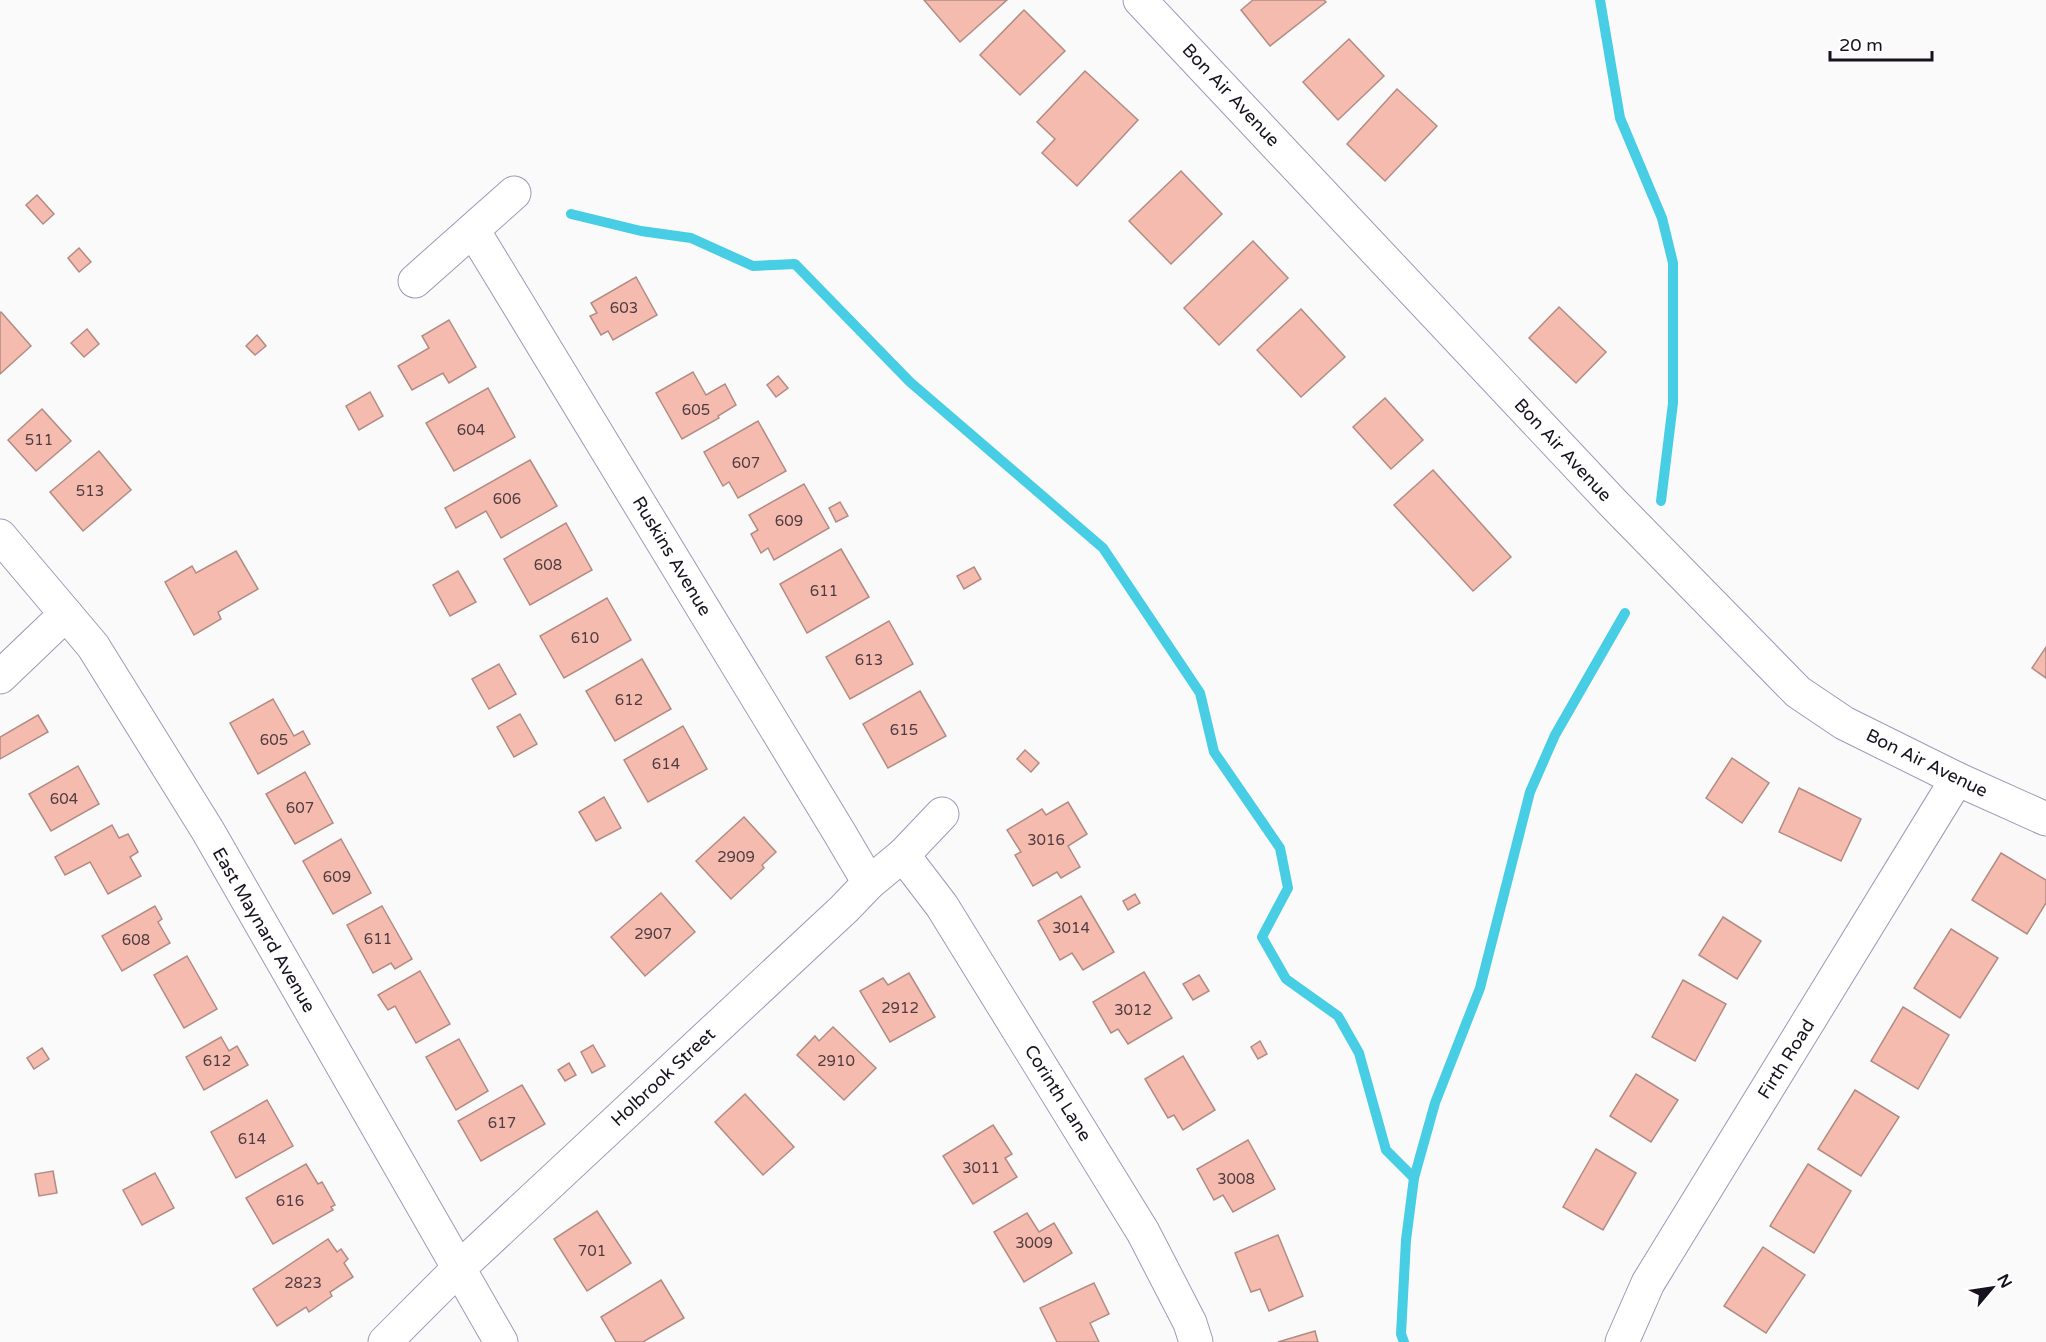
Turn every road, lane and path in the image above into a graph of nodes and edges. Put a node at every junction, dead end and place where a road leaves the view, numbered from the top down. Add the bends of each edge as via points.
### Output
1 (1140, 0) edge
2 (514, 193) dead end
3 (473, 230) junction
4 (415, 281) dead end
5 (0, 536) edge
6 (66, 614) junction
7 (0, 677) edge
8 (1957, 779) junction
9 (942, 814) dead end
10 (2046, 819) edge
11 (903, 855) junction
12 (869, 883) junction
13 (458, 1269) junction
14 (385, 1342) edge
15 (501, 1342) edge
16 (1196, 1342) edge
17 (1622, 1342) edge

1 - 8 street, Bon Air Avenue via 1778,674 1844,723
2 - 3 street
3 - 4 street
3 - 12 street, Ruskins Avenue
5 - 6 street, East Maynard Avenue
6 - 7 street
6 - 13 street, East Maynard Avenue via 93,646 208,831
8 - 10 street, Bon Air Avenue
8 - 17 street, Firth Road via 1648,1283
9 - 11 street, Holbrook Street
11 - 12 street, Holbrook Street
11 - 16 street, Corinth Lane via 942,906 1143,1232
12 - 13 street, Holbrook Street
13 - 14 street, Holbrook Street
13 - 15 street, East Maynard Avenue

